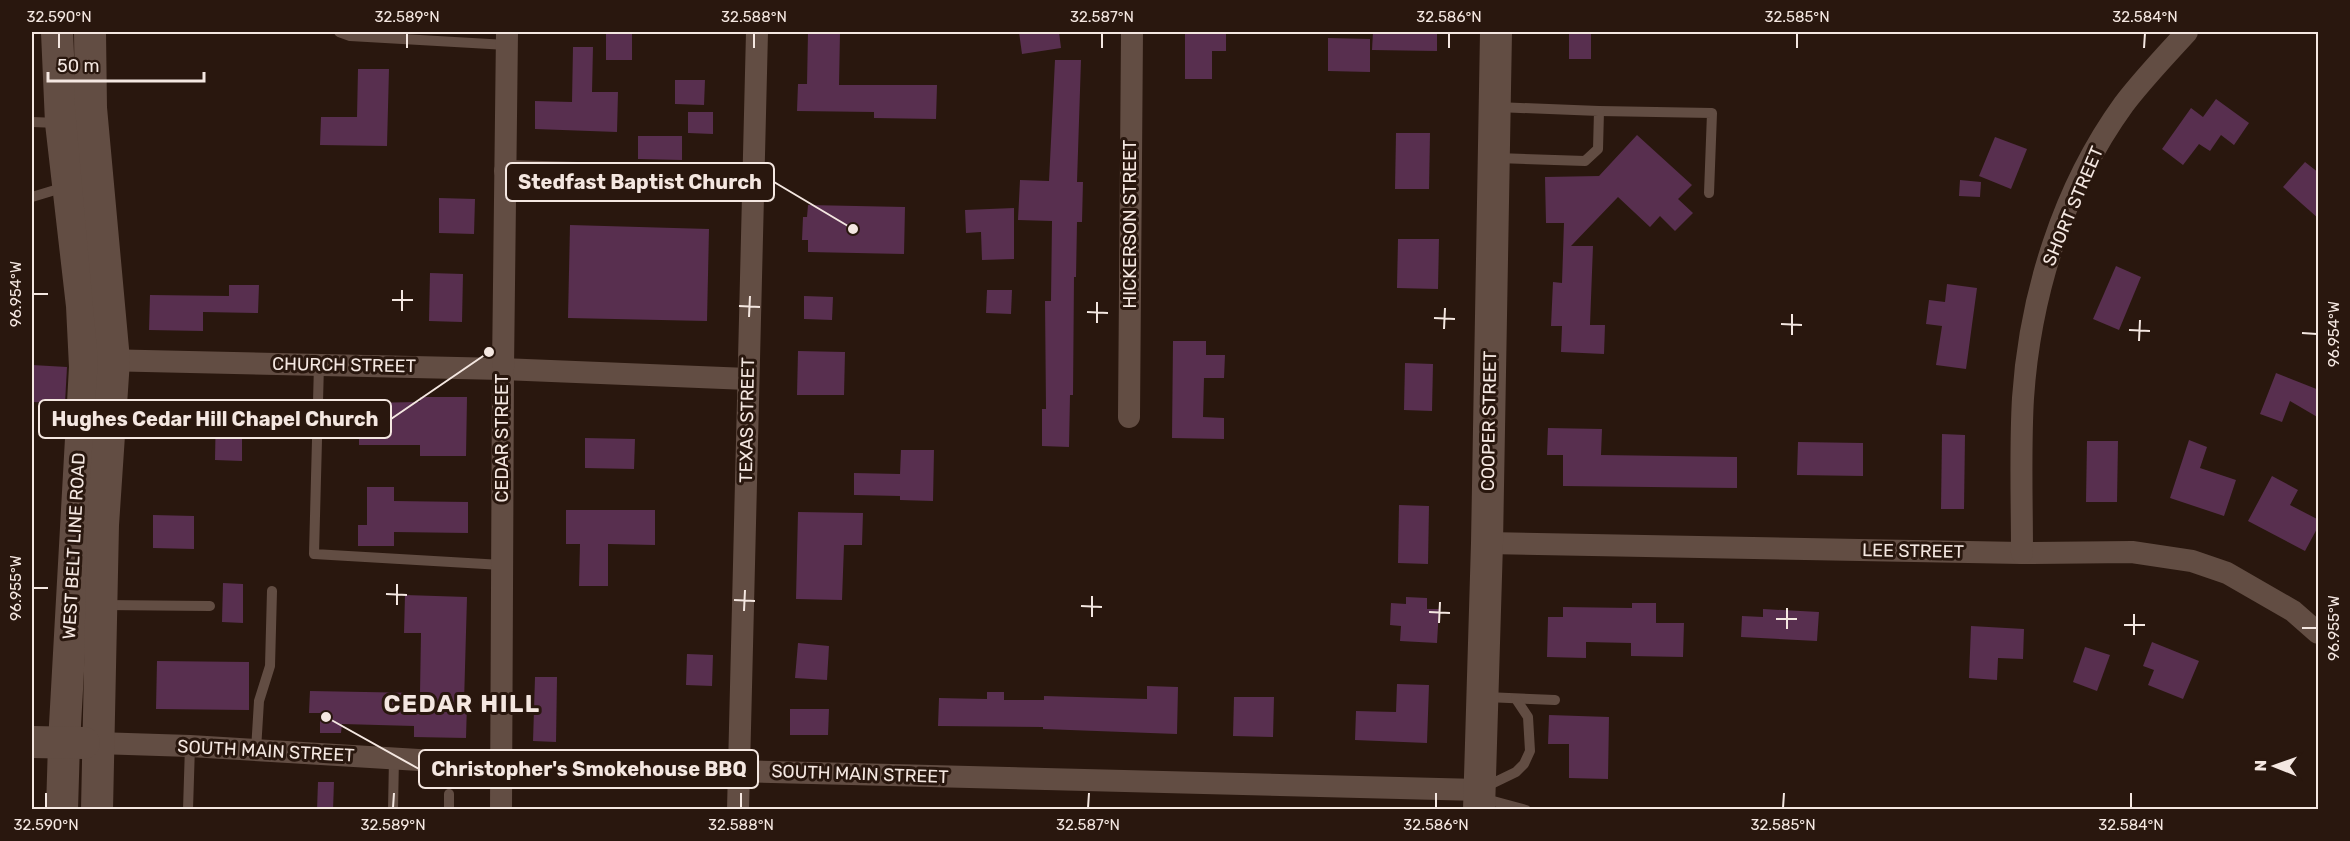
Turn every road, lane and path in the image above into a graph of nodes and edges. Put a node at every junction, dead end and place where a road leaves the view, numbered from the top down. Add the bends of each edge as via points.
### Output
1 (57, 32) edge
2 (90, 32) edge
3 (339, 32) edge
4 (757, 32) edge
5 (1132, 32) edge
6 (1496, 32) edge
7 (2187, 32) edge
8 (507, 38) edge
9 (1495, 107) junction
10 (1599, 111) junction
11 (46, 123) edge
12 (1494, 158) junction
13 (505, 171) junction
14 (752, 177) junction
15 (68, 186) junction
16 (1709, 193) dead end
17 (32, 197) edge
18 (99, 360) junction
19 (319, 364) junction
20 (503, 369) junction
21 (748, 379) junction
22 (1129, 417) dead end
23 (95, 426) junction
24 (200, 427) dead end
25 (1487, 543) junction
26 (2022, 553) junction
27 (502, 565) junction
28 (272, 591) dead end
29 (101, 605) junction
30 (210, 606) dead end
31 (2319, 633) edge
32 (1483, 697) junction
33 (1516, 699) junction
34 (1555, 700) dead end
35 (32, 742) edge
36 (63, 742) junction
37 (97, 743) junction
38 (190, 747) junction
39 (256, 750) junction
40 (394, 758) junction
41 (501, 765) junction
42 (739, 771) junction
43 (449, 794) dead end
44 (1479, 799) edge
45 (62, 810) edge
46 (97, 810) edge
47 (189, 810) edge
48 (393, 810) edge
49 (449, 810) edge
50 (501, 810) edge
51 (738, 810) edge
52 (1526, 810) edge

1 - 11 main road, WEST BELT LINE ROAD
2 - 18 main road, WEST BELT LINE ROAD
3 - 8 lane via 350,36
4 - 14 street, TEXAS STREET
5 - 22 street, HICKERSON STREET
6 - 9 main road, COOPER STREET
7 - 26 street, SHORT STREET via 2125,103 2107,131 2078,185 2044,273 2034,314 2023,399
8 - 13 street, CEDAR STREET
9 - 10 lane
9 - 12 main road, COOPER STREET
10 - 12 lane via 1598,149 1585,160
10 - 16 lane via 1712,113
11 - 15 main road, WEST BELT LINE ROAD
12 - 25 main road, COOPER STREET
13 - 14 street
13 - 20 street, CEDAR STREET
14 - 21 street, TEXAS STREET
15 - 17 lane
15 - 18 main road, WEST BELT LINE ROAD via 82,306
18 - 19 street, CHURCH STREET
18 - 23 main road, WEST BELT LINE ROAD
19 - 20 street, CHURCH STREET
19 - 27 lane via 314,554
20 - 21 street, CHURCH STREET
20 - 27 street, CEDAR STREET
21 - 42 street, TEXAS STREET
23 - 24 lane
23 - 29 main road, WEST BELT LINE ROAD via 103,525
23 - 36 main road, WEST BELT LINE ROAD
25 - 26 street, LEE STREET
25 - 32 main road, COOPER STREET
26 - 31 street, LEE STREET via 2132,552 2192,561 2227,573 2293,611
27 - 41 street, CEDAR STREET
28 - 39 lane via 270,666 259,701
29 - 30 lane
29 - 37 main road, WEST BELT LINE ROAD
32 - 33 lane
32 - 44 main road, COOPER STREET
33 - 34 lane
33 - 44 lane via 1528,717 1530,751 1516,772
35 - 36 main road
36 - 37 main road
36 - 45 main road, WEST BELT LINE ROAD
37 - 38 street, SOUTH MAIN STREET
37 - 46 main road, WEST BELT LINE ROAD
38 - 39 street, SOUTH MAIN STREET
38 - 47 lane
39 - 40 street, SOUTH MAIN STREET
40 - 41 street, SOUTH MAIN STREET
40 - 48 lane
41 - 42 street, SOUTH MAIN STREET
41 - 50 street, CEDAR STREET
42 - 44 street, SOUTH MAIN STREET
42 - 51 street, TEXAS STREET
43 - 49 lane
44 - 52 lane

